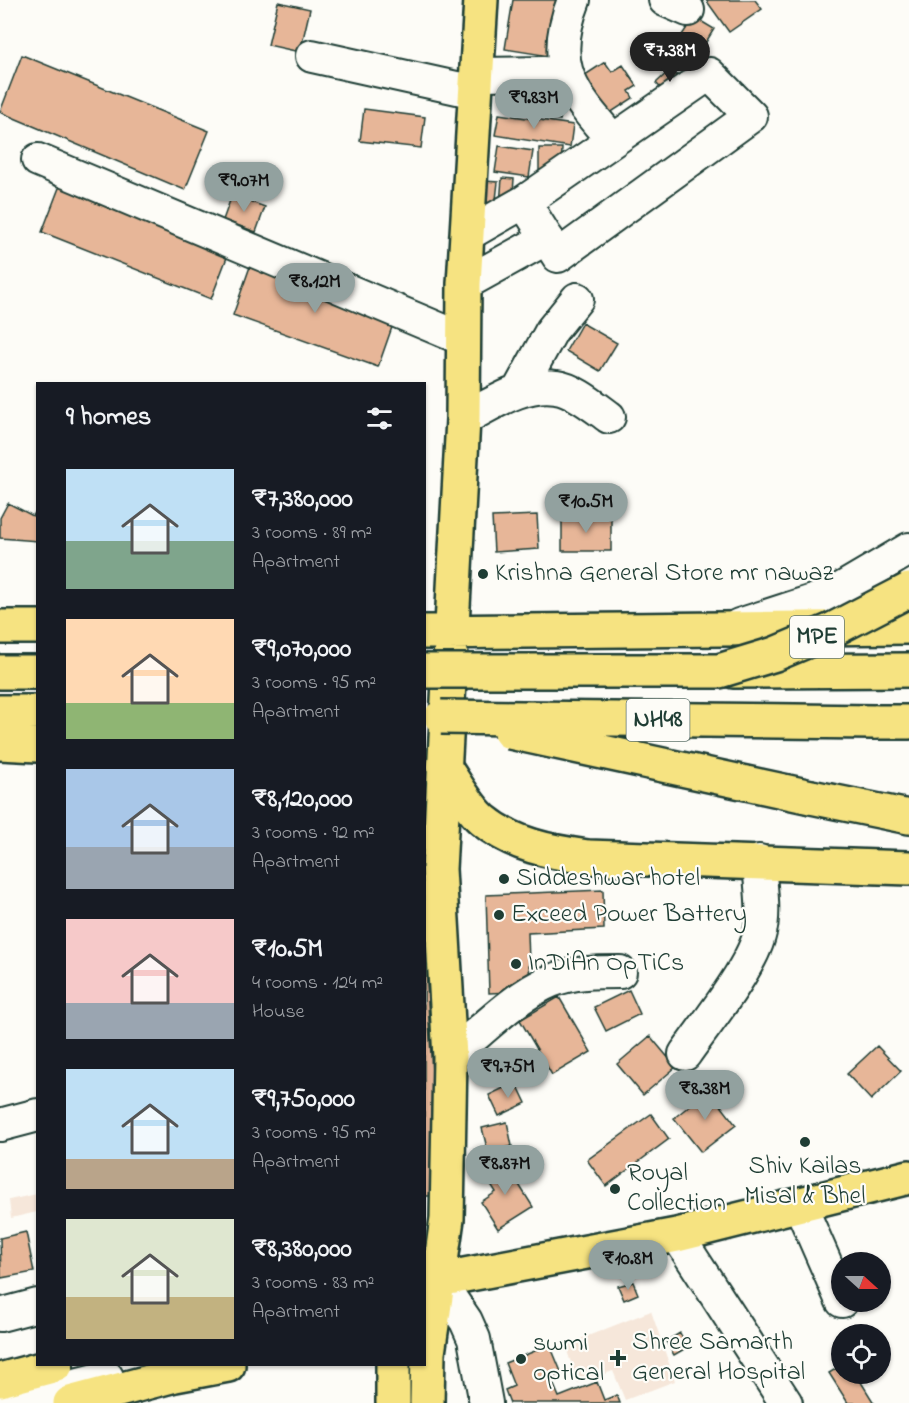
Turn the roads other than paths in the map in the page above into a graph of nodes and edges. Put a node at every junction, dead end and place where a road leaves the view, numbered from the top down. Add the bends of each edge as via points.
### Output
1 (481, 0) edge
2 (574, 0) edge
3 (312, 56) dead end
4 (544, 73) dead end
5 (476, 83) junction
6 (605, 131) dead end
7 (38, 160) dead end
8 (524, 201) junction
9 (468, 234) junction
10 (547, 238) junction
11 (464, 284) junction
12 (577, 300) dead end
13 (463, 339) junction
14 (519, 390) junction
15 (609, 417) dead end
16 (463, 419) junction
17 (909, 549) edge
18 (909, 590) edge
19 (0, 627) edge
20 (36, 627) edge
21 (909, 627) edge
22 (729, 628) junction
23 (437, 632) edge
24 (909, 670) edge
25 (426, 671) edge
26 (719, 671) junction
27 (0, 672) edge
28 (36, 672) edge
29 (0, 712) edge
30 (36, 712) edge
31 (433, 717) edge
32 (909, 722) edge
33 (0, 743) edge
34 (36, 745) edge
35 (435, 764) edge
36 (909, 817) edge
37 (759, 861) junction
38 (909, 868) edge
39 (433, 894) edge
40 (620, 972) dead end
41 (686, 1054) dead end
42 (450, 1057) junction
43 (36, 1116) edge
44 (0, 1125) edge
45 (909, 1177) edge
46 (800, 1205) junction
47 (677, 1235) junction
48 (831, 1276) edge
49 (438, 1280) junction
50 (36, 1306) edge
51 (0, 1315) edge
52 (52, 1366) edge
53 (150, 1366) edge
54 (223, 1366) edge
55 (393, 1366) edge
56 (0, 1380) edge
57 (3, 1403) edge
58 (70, 1403) edge
59 (393, 1403) edge
60 (427, 1403) edge
61 (486, 1403) edge
62 (786, 1403) edge

1 - 5 main road
2 - 6 street via 564,31 565,75 585,109
3 - 5 street
4 - 5 street
5 - 9 main road
7 - 13 street
8 - 9 street
8 - 10 street
8 - 10 street via 709,74 751,116 558,256
9 - 11 main road
10 - 11 street
11 - 13 main road
12 - 14 street via 552,330
13 - 16 main road
14 - 15 street via 556,387
14 - 16 street
16 - 23 main road
17 - 22 street via 831,595
18 - 26 main road, MPE, bridge via 830,631
19 - 20 main road
21 - 22 main road
22 - 23 main road
23 - 35 main road
24 - 26 main road, NH48, bridge
25 - 26 main road, NH48, bridge
27 - 28 main road
29 - 30 main road
31 - 32 main road, NH48, bridge
31 - 36 main road, bridge
33 - 34 main road
35 - 37 main road via 482,819 517,841 548,851 588,857
35 - 39 main road via 439,869
37 - 38 main road
37 - 41 street via 760,935 750,957
39 - 42 main road
40 - 42 street via 573,974 550,981
42 - 49 main road via 447,1219
43 - 44 street
45 - 46 main road
46 - 47 main road
46 - 48 street
47 - 49 main road
47 - 62 street
49 - 60 main road via 428,1353
49 - 61 street via 474,1339
50 - 51 street
52 - 56 main road
53 - 57 street
54 - 58 main road
55 - 59 main road

